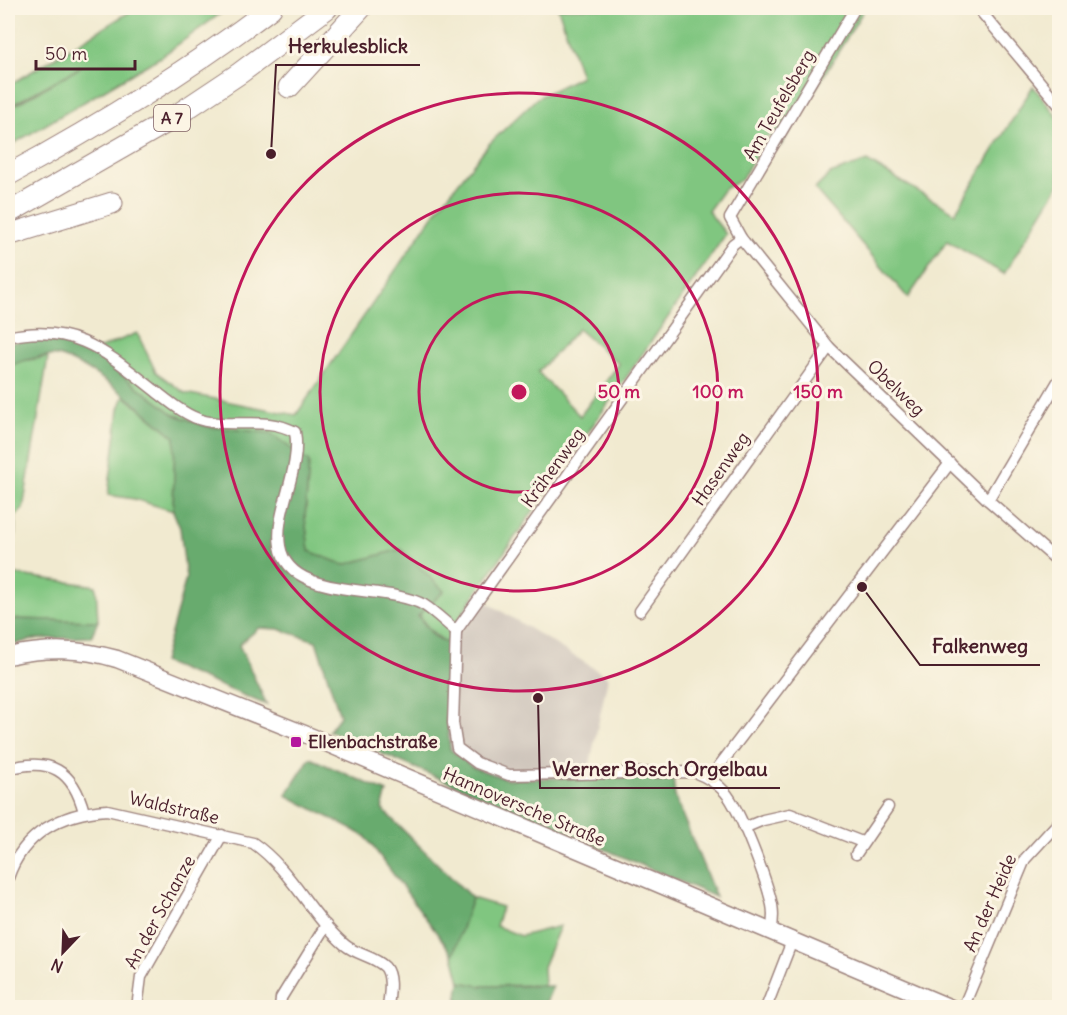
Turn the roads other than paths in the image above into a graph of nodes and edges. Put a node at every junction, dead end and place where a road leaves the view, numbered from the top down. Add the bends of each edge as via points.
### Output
1 (272, 8) edge
2 (327, 8) edge
3 (361, 8) edge
4 (855, 8) edge
5 (978, 8) edge
6 (289, 87) dead end
7 (1059, 106) edge
8 (8, 175) edge
9 (112, 203) dead end
10 (8, 213) edge
11 (730, 218) joint
12 (8, 235) edge
13 (741, 238) junction
14 (8, 337) edge
15 (829, 347) junction
16 (1059, 378) edge
17 (950, 463) junction
18 (988, 500) junction
19 (1059, 563) edge
20 (640, 611) dead end
21 (456, 631) junction
22 (8, 656) edge
23 (8, 769) edge
24 (710, 778) junction
25 (888, 807) dead end
26 (84, 812) junction
27 (1059, 821) edge
28 (744, 828) junction
29 (222, 836) junction
30 (862, 842) junction
31 (856, 854) dead end
32 (8, 878) edge
33 (326, 924) junction
34 (771, 933) junction
35 (792, 941) junction
36 (136, 1008) edge
37 (280, 1008) edge
38 (388, 1008) edge
39 (766, 1008) edge
40 (951, 1008) edge
41 (963, 1008) edge

1 - 8 highway, A 7 via 149,94
2 - 10 highway, A 7 via 165,123
3 - 6 highway
4 - 11 street, Am Teufelsberg
5 - 7 street
9 - 12 highway
11 - 13 street, Obelweg
13 - 15 street, Obelweg
13 - 21 street, Krähenweg via 726,253
14 - 21 street via 33,331 82,341 100,348 176,407 206,421 271,423 295,432 295,459 279,542 290,568 314,583 378,592 423,605
15 - 17 street, Obelweg
15 - 20 street, Hasenweg
16 - 18 street
17 - 18 street, Obelweg
17 - 24 street
18 - 19 street, Obelweg
21 - 24 street via 454,732 457,748 477,763 509,775 694,772
22 - 34 main road, Hannoversche Straße via 56,648 90,651 117,659 312,736
23 - 26 street via 45,765 62,772 74,782
24 - 28 street via 727,794
25 - 30 street
26 - 29 street, Waldstraße via 107,810
26 - 32 street, Waldstraße via 64,818 28,841
27 - 41 street, An der Heide via 1025,859
28 - 30 street via 790,814
28 - 34 street via 772,904
29 - 33 street, Waldstraße via 253,843 271,855
29 - 36 street, An der Schanze via 141,977
30 - 31 street
33 - 37 street via 281,998
33 - 38 street, Waldstraße via 345,945 386,968 390,978
34 - 35 main road, Hannoversche Straße
35 - 39 street
35 - 40 main road, Hannoversche Straße

